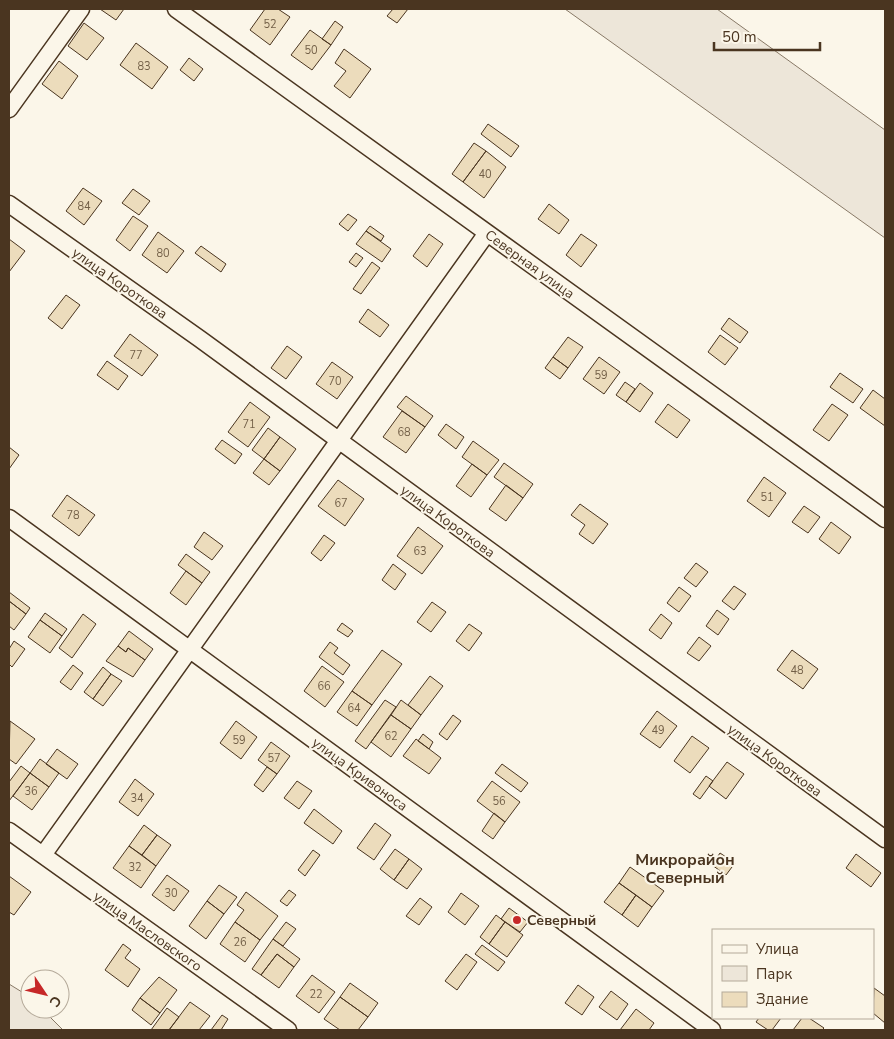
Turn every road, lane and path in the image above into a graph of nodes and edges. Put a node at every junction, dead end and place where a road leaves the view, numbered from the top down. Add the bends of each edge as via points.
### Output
1 (81, 9) edge
2 (176, 9) edge
3 (9, 110) edge
4 (9, 204) edge
5 (487, 233) junction
6 (338, 440) junction
7 (9, 518) edge
8 (885, 519) edge
9 (191, 650) junction
10 (9, 831) edge
11 (885, 839) edge
12 (43, 855) junction
13 (288, 1030) edge
14 (712, 1030) edge

1 - 3 street
2 - 5 street, Северная улица
4 - 6 street, улица Короткова
5 - 6 street
5 - 8 street, Северная улица
6 - 9 street
6 - 11 street, улица Короткова
7 - 9 street, улица Кривоноса
9 - 12 street
9 - 14 street, улица Кривоноса
10 - 12 street, улица Масловского
12 - 13 street, улица Масловского

